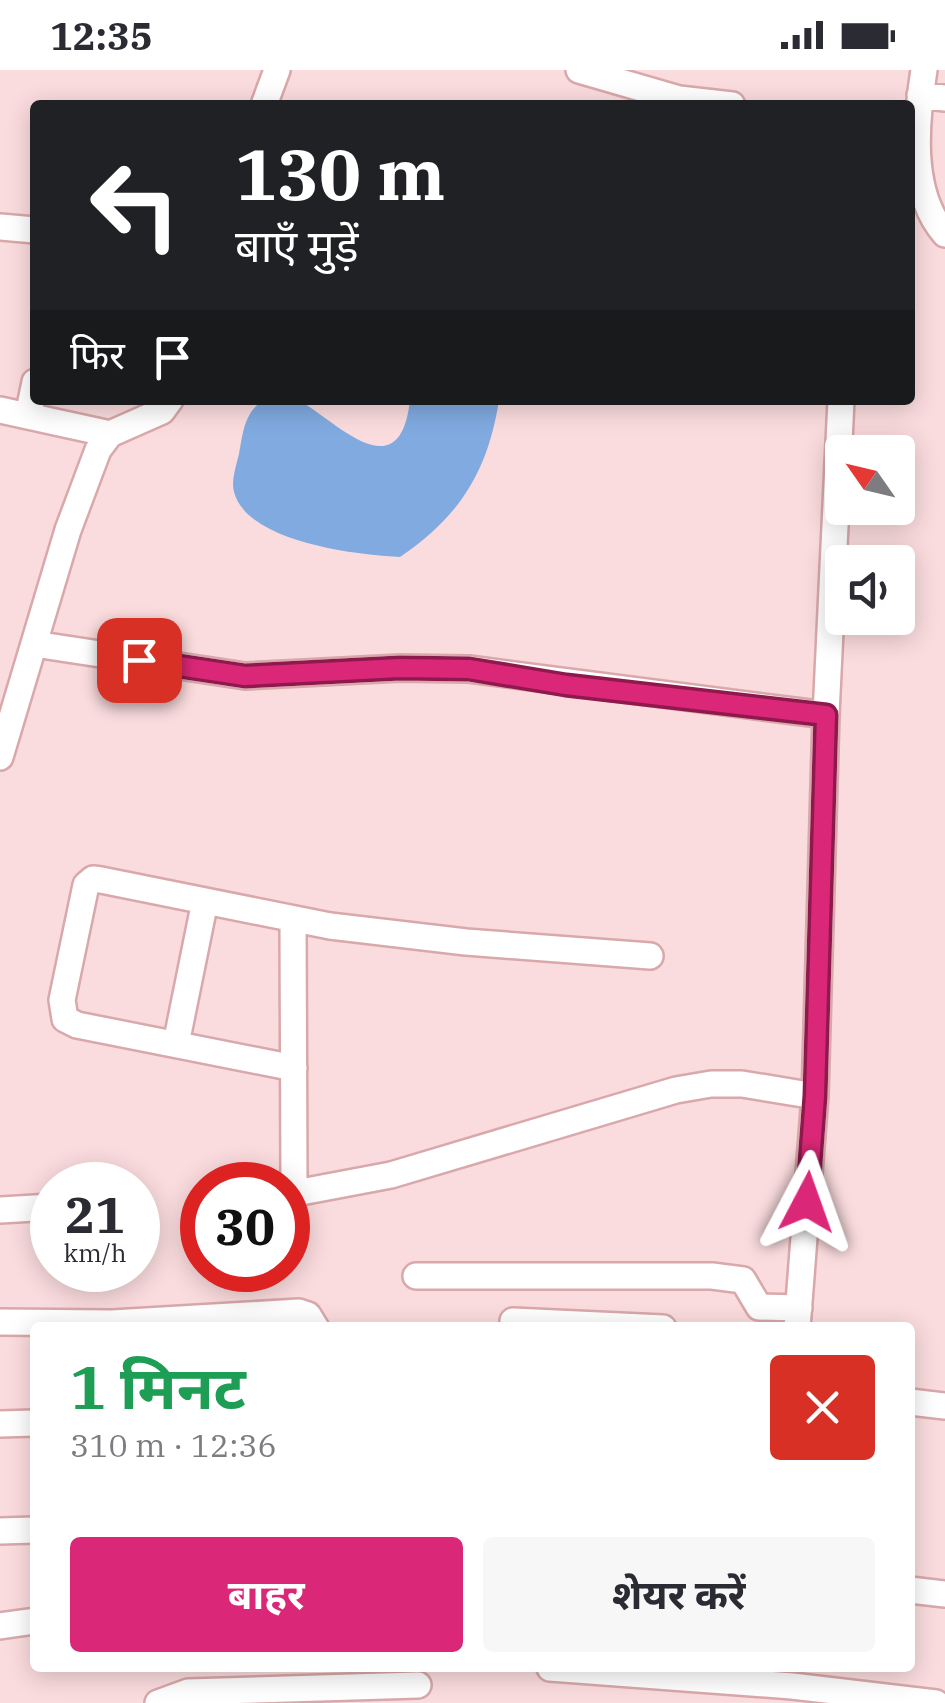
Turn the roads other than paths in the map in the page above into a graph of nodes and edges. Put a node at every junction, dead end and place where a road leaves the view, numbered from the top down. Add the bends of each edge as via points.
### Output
1 (277, 70) edge
2 (579, 70) edge
3 (930, 88) edge
4 (266, 100) edge
5 (688, 100) edge
6 (915, 153) edge
7 (915, 160) edge
8 (0, 226) edge
9 (30, 229) edge
10 (945, 234) edge
11 (30, 405) edge
12 (166, 405) edge
13 (842, 405) edge
14 (0, 410) edge
15 (28, 416) junction
16 (110, 434) junction
17 (34, 644) junction
18 (12, 672) edge
19 (826, 715) junction
20 (0, 758) edge
21 (206, 901) junction
22 (293, 918) junction
23 (650, 956) dead end
24 (176, 1044) junction
25 (294, 1068) junction
26 (815, 1096) junction
27 (30, 1208) edge
28 (0, 1210) edge
29 (416, 1276) dead end
30 (757, 1317) edge
31 (798, 1318) edge
32 (514, 1321) dead end
33 (0, 1322) edge
34 (30, 1322) edge
35 (129, 1322) edge
36 (312, 1322) edge
37 (535, 1322) edge
38 (915, 1403) edge
39 (945, 1406) edge
40 (30, 1423) edge
41 (0, 1424) edge
42 (30, 1530) edge
43 (0, 1531) edge
44 (915, 1591) edge
45 (945, 1594) edge
46 (30, 1622) edge
47 (0, 1626) edge
48 (604, 1672) edge
49 (417, 1685) edge
50 (158, 1703) edge
51 (936, 1703) edge

1 - 4 street
2 - 5 street
3 - 6 street
7 - 10 street
8 - 9 street
11 - 15 street
12 - 16 street
13 - 19 street
14 - 15 street
15 - 16 street
16 - 17 street via 80,498
17 - 18 street
17 - 19 street via 245,676 469,669
18 - 20 street
19 - 26 street
21 - 22 street
21 - 24 street
21 - 24 street via 93,879 83,894 62,1000 65,1019
22 - 23 street via 466,942
22 - 25 street
24 - 25 street
25 - 26 street via 294,1184 306,1193 676,1090 711,1084
26 - 31 street
27 - 28 street
29 - 30 street via 738,1278 746,1282
30 - 31 street
32 - 37 street
33 - 34 street
35 - 36 street via 299,1312
38 - 39 street
40 - 41 street
42 - 43 street
44 - 45 street
46 - 47 street
48 - 51 street
49 - 50 street via 188,1692

